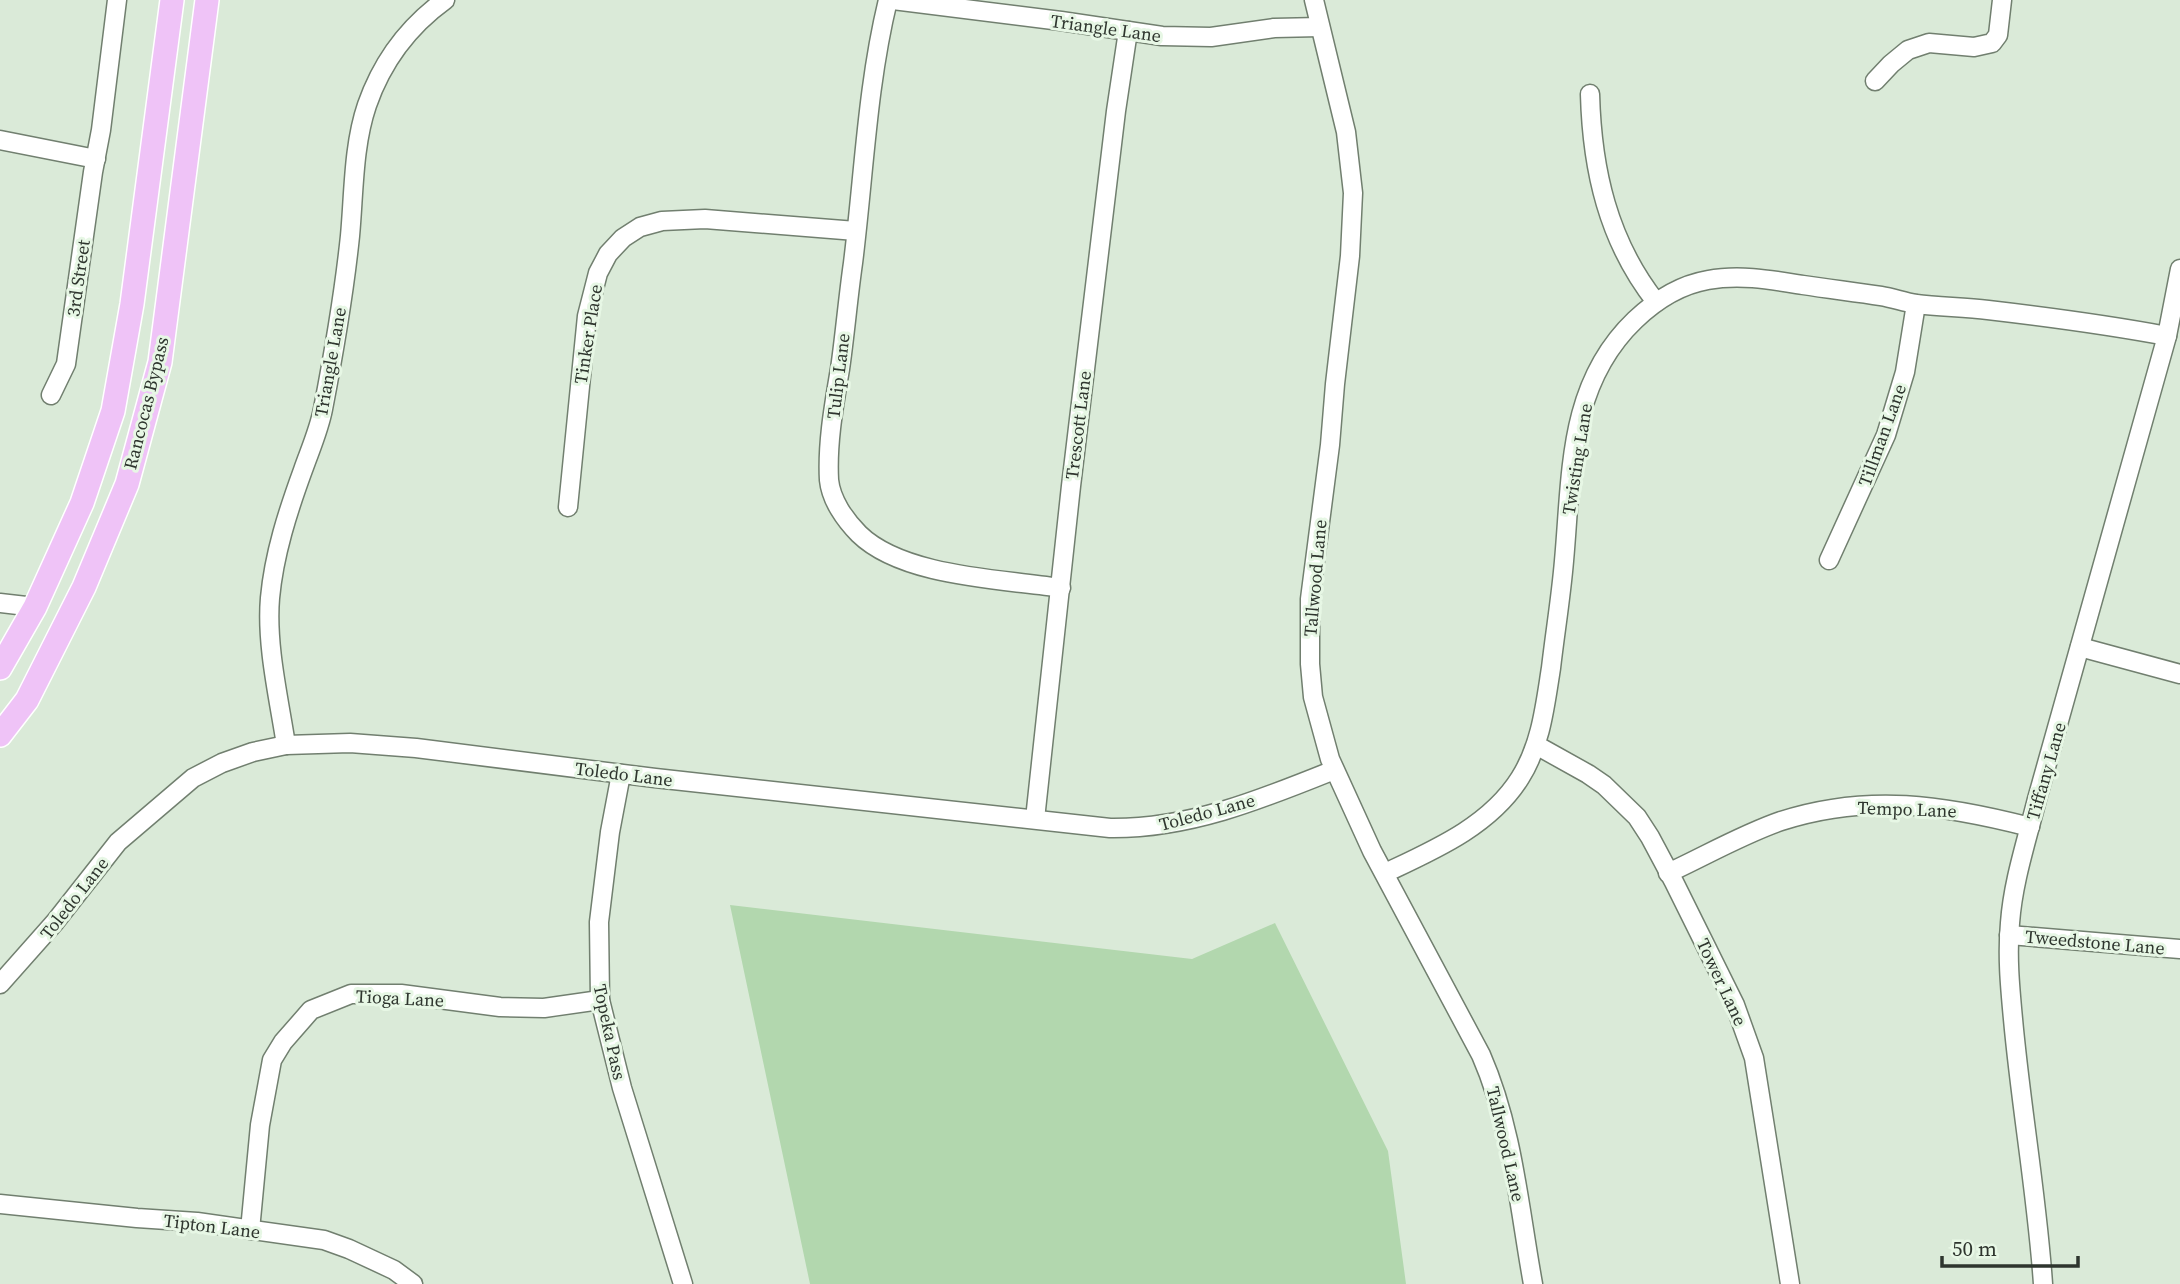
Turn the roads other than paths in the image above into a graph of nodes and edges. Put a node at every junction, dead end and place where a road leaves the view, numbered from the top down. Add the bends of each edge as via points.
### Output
1 (117, 0) edge
2 (172, 0) edge
3 (207, 0) edge
4 (445, 0) edge
5 (890, 0) edge
6 (1314, 0) edge
7 (2002, 0) edge
8 (1320, 27) junction
9 (1128, 31) junction
10 (1875, 81) dead end
11 (1590, 94) dead end
12 (0, 140) edge
13 (96, 159) junction
14 (856, 231) junction
15 (2180, 270) edge
16 (1656, 302) junction
17 (1916, 304) junction
18 (2166, 336) junction
19 (51, 395) dead end
20 (568, 507) dead end
21 (1829, 560) dead end
22 (1061, 588) junction
23 (0, 603) edge
24 (36, 607) junction
25 (2080, 647) junction
26 (0, 668) edge
27 (2180, 674) edge
28 (0, 735) edge
29 (286, 745) junction
30 (1536, 745) junction
31 (1335, 770) junction
32 (621, 774) junction
33 (1035, 819) junction
34 (2030, 827) junction
35 (1385, 873) junction
36 (1668, 873) junction
37 (2010, 935) junction
38 (2180, 949) edge
39 (0, 984) edge
40 (600, 1000) junction
41 (0, 1204) edge
42 (250, 1230) junction
43 (413, 1284) edge
44 (682, 1284) edge
45 (1533, 1284) edge
46 (1790, 1284) edge
47 (2043, 1284) edge

1 - 13 street, 3rd Street
2 - 24 main road, Rancocas Bypass via 132,304 113,411 82,502
3 - 28 main road, Rancocas Bypass via 160,362 127,484 78,600 27,700
4 - 29 street, Triangle Lane via 389,58 360,129 328,385 278,547 270,600 269,626
5 - 9 street, Triangle Lane
5 - 14 street, Tulip Lane via 870,92
6 - 8 street, Tallwood Lane
7 - 10 street via 1998,35 1992,43 1975,47 1929,43 1908,50
8 - 9 street, Triangle Lane via 1188,38
8 - 31 street, Tallwood Lane via 1346,132 1353,193 1330,445 1310,599 1313,697
9 - 22 street, Trescott Lane
11 - 16 street via 1597,174 1608,216 1632,268
12 - 13 street
13 - 19 street, 3rd Street via 66,364
14 - 20 street, Tinker Place via 705,219 662,221 623,238 598,273 587,316
14 - 22 street, Tulip Lane via 830,439 829,482 846,520 875,548 893,557 953,574
15 - 18 street, Tiffany Lane
16 - 17 street, Twisting Lane via 1685,286 1733,277
16 - 30 street, Twisting Lane via 1613,343 1585,399 1549,683
17 - 18 street, Twisting Lane
17 - 21 street, Tillman Lane via 1905,372 1886,435
18 - 25 street, Tiffany Lane
22 - 33 street, Trescott Lane
23 - 24 street
24 - 26 main road, Rancocas Bypass
25 - 27 street
25 - 34 street, Tiffany Lane
29 - 32 street, Toledo Lane via 416,748
29 - 39 street, Toledo Lane via 253,752 193,778 118,842
30 - 35 street, Twisting Lane via 1519,780 1489,813 1452,840
30 - 36 street, Tower Lane via 1588,774 1621,801 1637,817
31 - 33 street, Toledo Lane via 1217,813 1167,825 1110,828
31 - 35 street, Tallwood Lane
32 - 33 street, Toledo Lane
32 - 40 street, Topeka Pass via 599,922
34 - 36 street, Tempo Lane via 1955,809 1846,806 1779,822
34 - 37 street, Tiffany Lane
35 - 45 street, Tallwood Lane via 1493,1083 1509,1144
36 - 46 street, Tower Lane via 1735,1005 1754,1058
37 - 38 street, Tweedstone Lane
37 - 47 street, Tiffany Lane via 2016,1052
40 - 42 street, Tioga Lane via 544,1008 351,995 311,1010 272,1060 260,1125
40 - 44 street, Topeka Pass
41 - 42 street, Tipton Lane
42 - 43 street, Tipton Lane via 349,1249

